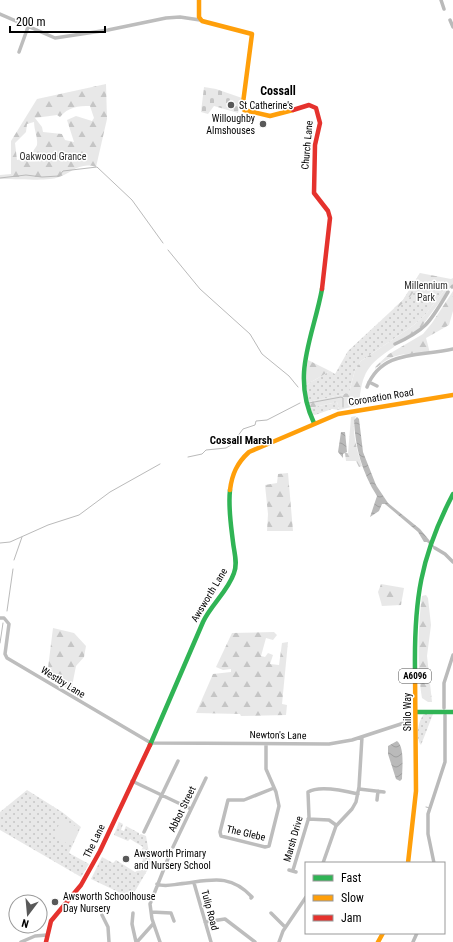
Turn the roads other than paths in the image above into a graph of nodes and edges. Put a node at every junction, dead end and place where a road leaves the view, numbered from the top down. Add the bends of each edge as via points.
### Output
1 (200, 0) edge
2 (0, 14) edge
3 (200, 20) junction
4 (28, 27) junction
5 (19, 52) dead end
6 (453, 349) edge
7 (369, 382) junction
8 (377, 386) dead end
9 (368, 387) dead end
10 (453, 395) edge
11 (314, 423) junction
12 (453, 494) edge
13 (0, 618) edge
14 (416, 712) junction
15 (453, 712) edge
16 (400, 718) dead end
17 (407, 722) dead end
18 (402, 724) junction
19 (362, 737) junction
20 (151, 743) junction
21 (266, 744) junction
22 (178, 761) dead end
23 (206, 778) dead end
24 (132, 781) junction
25 (274, 788) junction
26 (359, 790) junction
27 (378, 792) junction
28 (384, 792) dead end
29 (358, 794) junction
30 (161, 795) junction
31 (377, 800) dead end
32 (191, 809) junction
33 (308, 819) junction
34 (336, 825) junction
35 (144, 832) dead end
36 (172, 847) dead end
37 (171, 851) dead end
38 (323, 862) edge
39 (408, 862) edge
40 (293, 870) dead end
41 (194, 883) junction
42 (157, 884) junction
43 (251, 898) dead end
44 (305, 898) edge
45 (150, 912) junction
46 (134, 913) dead end
47 (271, 913) dead end
48 (102, 915) dead end
49 (174, 921) dead end
50 (205, 922) junction
51 (153, 924) junction
52 (285, 927) junction
53 (47, 935) junction
54 (21, 942) edge
55 (46, 942) edge
56 (109, 942) edge
57 (137, 942) edge
58 (160, 942) edge
59 (211, 942) edge
60 (254, 942) edge
61 (279, 942) edge

1 - 3 street
2 - 4 street
3 - 4 street via 166,18 61,38 48,36
3 - 11 street, Church Lane via 251,33 243,108 270,116 309,105 316,108 319,115 319,128 314,147 314,193 328,210 330,218 320,297 303,370 305,407
4 - 5 street
6 - 7 street via 388,361
7 - 8 street
7 - 9 street
10 - 11 street, Coronation Road via 338,414
11 - 20 street, Awsworth Lane via 249,452 235,468 230,494 235,571 203,621
12 - 14 street, Shilo Way / A6096 via 428,551 417,597
13 - 20 street, Westby Lane via 4,618 9,624 7,658
14 - 15 street
14 - 39 street, Shilo Way / A6096 via 416,801
16 - 18 street
17 - 18 street, Newton's Lane
18 - 19 street, Newton's Lane
19 - 21 street, Newton's Lane via 329,744
19 - 26 street
20 - 21 street, Newton's Lane
20 - 24 street, The Lane
21 - 25 street, The Glebe via 266,769
22 - 30 street
23 - 32 street, Abbot Street
24 - 30 street
24 - 53 street, The Lane via 91,868 81,885 51,921
25 - 25 street, The Glebe via 279,809 268,847 221,836 228,800 244,800
26 - 27 street
26 - 29 street
27 - 28 street
27 - 31 street
29 - 33 street, Marsh Drive via 338,790 311,790 307,795
29 - 34 street via 353,808
30 - 32 street
30 - 35 street via 145,825
32 - 36 street, Abbot Street
33 - 34 street via 329,820
33 - 40 street, Marsh Drive
34 - 38 street
37 - 42 street
41 - 42 street via 167,886
41 - 43 street via 228,880 244,888
41 - 50 street, Tulip Road
42 - 45 street
44 - 52 street
45 - 49 street via 171,913
45 - 51 street
46 - 57 street via 132,924
47 - 52 street
48 - 56 street via 108,927
50 - 59 street, Tulip Road
50 - 60 street via 225,919
51 - 57 street
51 - 58 street
52 - 61 street
53 - 54 street via 35,936
53 - 55 street, The Lane

